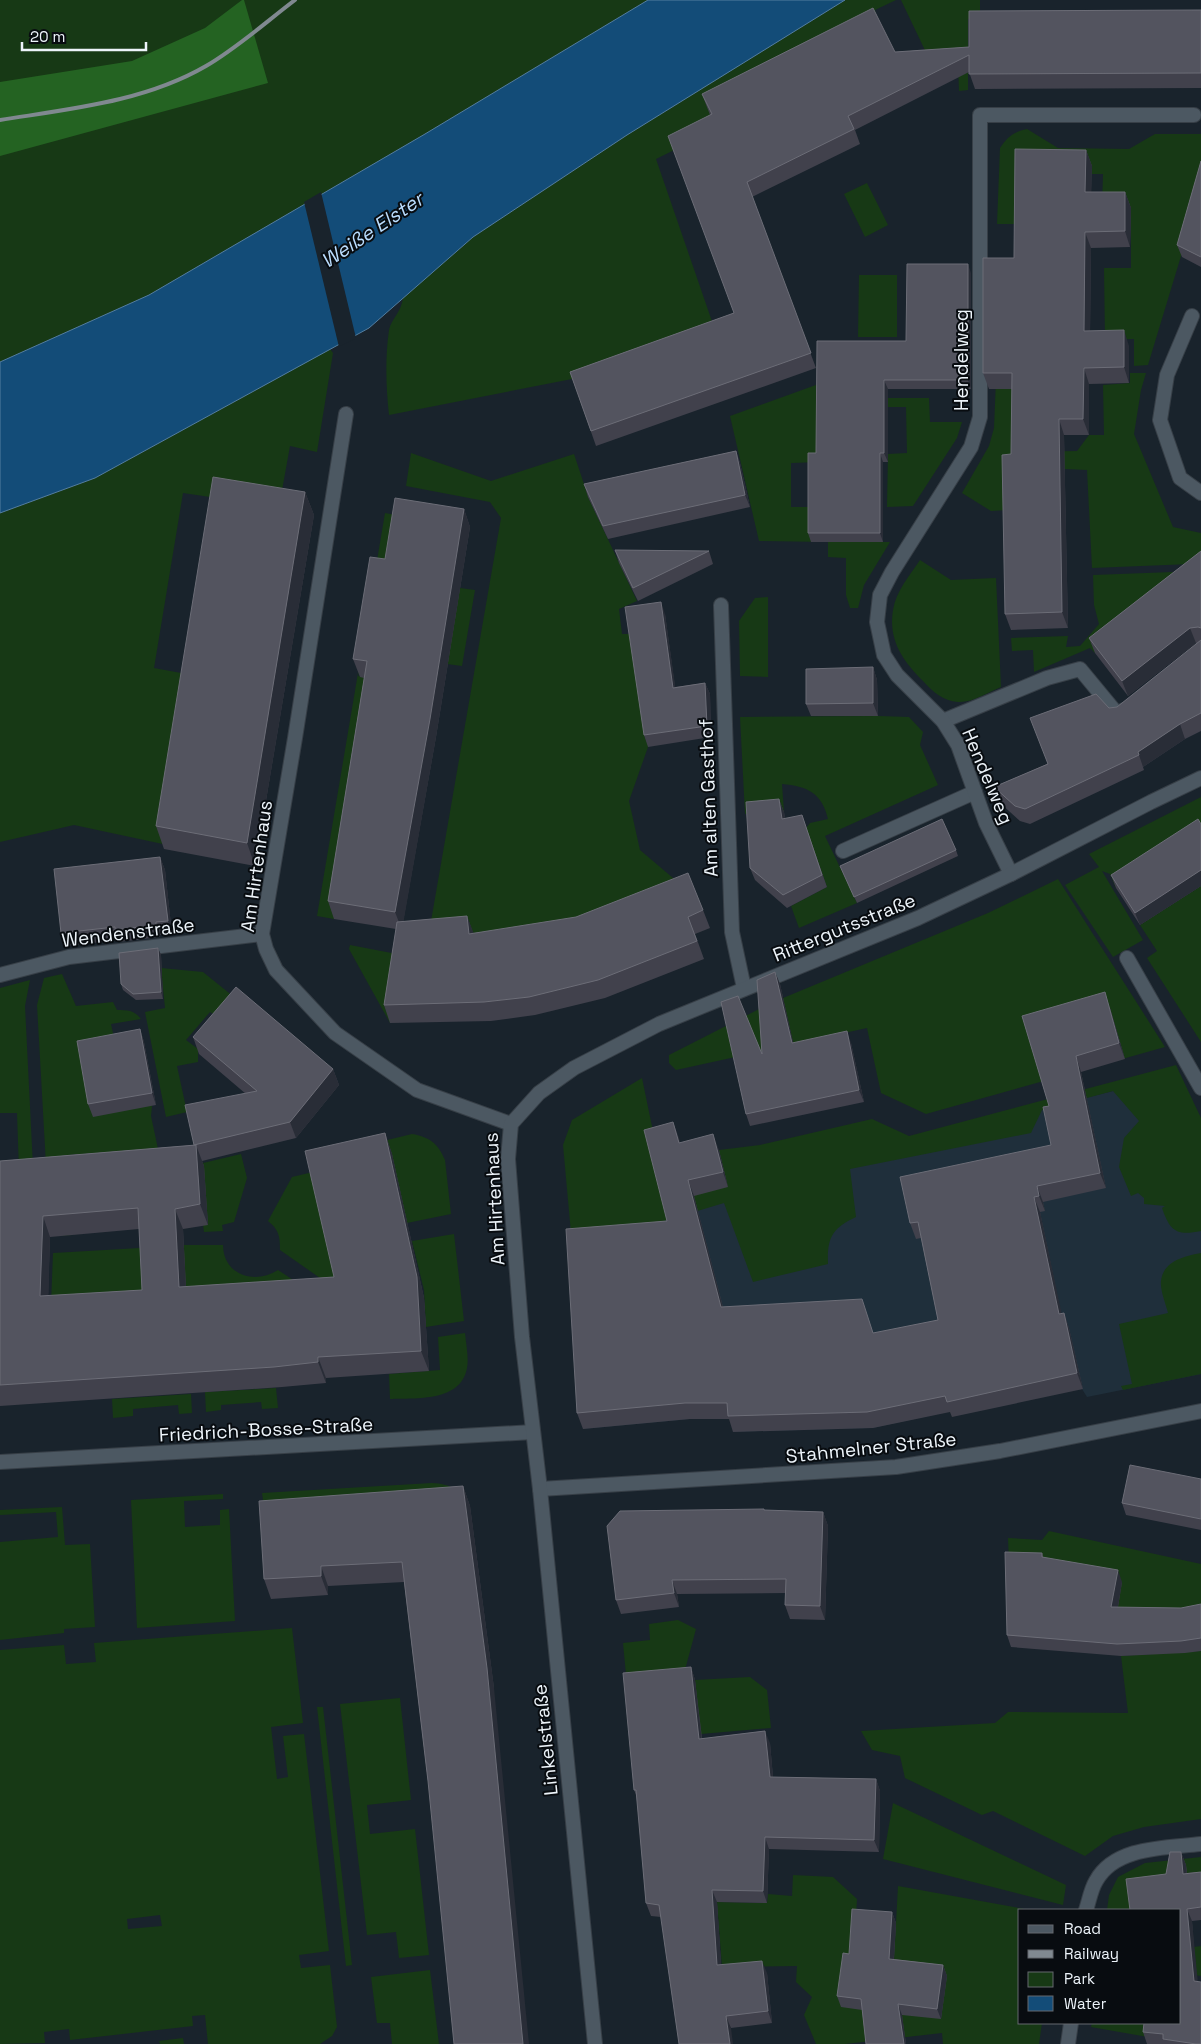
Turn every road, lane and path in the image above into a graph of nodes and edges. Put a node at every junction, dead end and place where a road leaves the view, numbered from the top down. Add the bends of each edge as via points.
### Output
1 (1194, 115) dead end
2 (1192, 316) dead end
3 (346, 414) dead end
4 (1201, 493) edge
5 (720, 605) dead end
6 (1133, 703) edge
7 (943, 721) junction
8 (1201, 778) edge
9 (974, 792) junction
10 (843, 851) dead end
11 (1011, 874) junction
12 (262, 934) junction
13 (1127, 958) dead end
14 (0, 975) edge
15 (744, 988) junction
16 (1201, 1088) edge
17 (511, 1124) junction
18 (1201, 1411) edge
19 (533, 1432) junction
20 (0, 1462) edge
21 (540, 1489) junction
22 (1201, 1844) edge
23 (1086, 1909) edge
24 (1071, 2024) edge
25 (595, 2044) edge
26 (1068, 2044) edge

1 - 7 street, Hendelweg via 980,115 980,417 970,447 884,587 877,622 884,655 897,675
2 - 4 street via 1167,375 1160,420 1180,478
3 - 12 street, Am Hirtenhaus
5 - 15 street, Am alten Gasthof via 732,932
6 - 7 street via 1118,715 1080,669 1046,678
7 - 9 street, Hendelweg via 958,745
8 - 11 street, Rittergutsstraße
9 - 10 street
9 - 11 street, Hendelweg
11 - 15 street, Rittergutsstraße via 918,918
12 - 14 street, Wendenstraße via 69,957
12 - 17 street, Am Hirtenhaus via 276,970 335,1033 417,1090
13 - 16 street
15 - 17 street, Rittergutsstraße via 659,1024 574,1068 539,1093
17 - 19 street, Am Hirtenhaus via 508,1159
18 - 21 street, Stahmelner Straße via 1000,1452 896,1467
19 - 20 street, Friedrich-Bosse-Straße
19 - 21 street, Linkelstraße
21 - 25 street, Linkelstraße
22 - 23 street via 1122,1856 1104,1869 1095,1881
24 - 26 street

